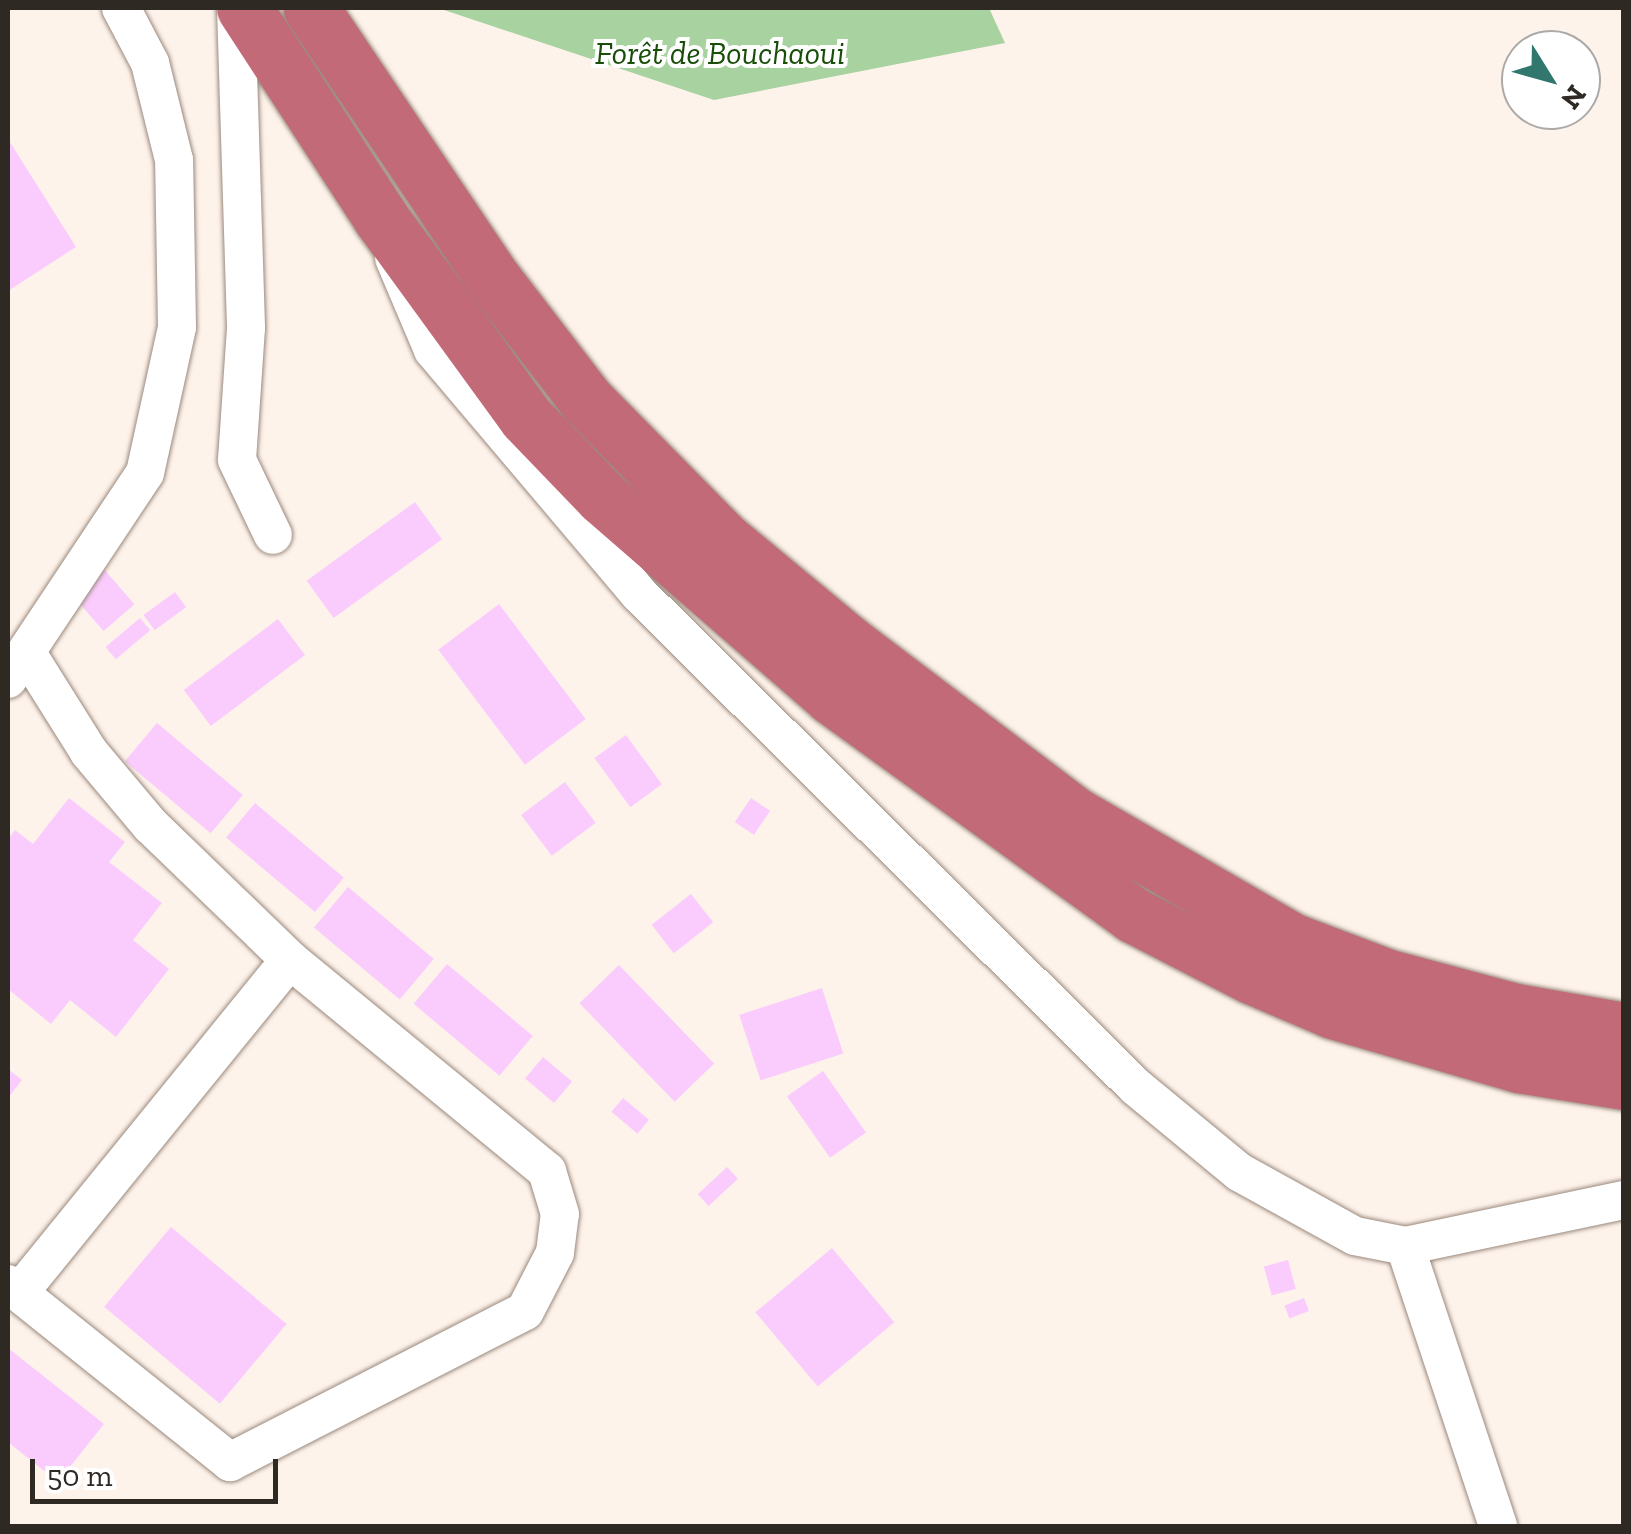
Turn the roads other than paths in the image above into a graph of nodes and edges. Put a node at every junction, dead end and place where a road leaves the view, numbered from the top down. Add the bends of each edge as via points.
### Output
1 (120, 8) edge
2 (236, 8) edge
3 (244, 8) edge
4 (311, 8) edge
5 (380, 217) junction
6 (273, 535) dead end
7 (17, 666) edge
8 (290, 960) junction
9 (1624, 1030) edge
10 (1624, 1082) edge
11 (1624, 1200) edge
12 (1405, 1246) junction
13 (13, 1288) edge
14 (1498, 1526) edge

1 - 7 street via 150,63 174,160 178,328 145,473
2 - 6 street via 246,328 236,460
3 - 5 highway
4 - 9 highway via 494,280 586,400 723,539 847,642 1072,813 1293,940 1385,976 1516,1011
5 - 10 highway via 526,418 602,497 832,697 1133,915 1333,1011 1518,1065
5 - 12 street via 433,350 639,594 1136,1088 1239,1172 1354,1236
7 - 8 street via 151,826
8 - 13 street
8 - 13 street via 546,1171 560,1214 556,1253 525,1311 230,1462
11 - 12 street
12 - 14 street

